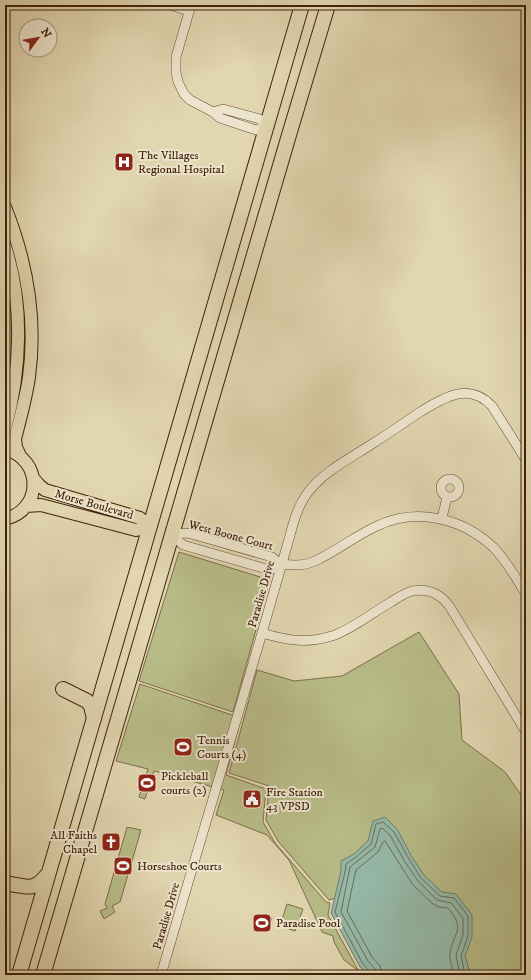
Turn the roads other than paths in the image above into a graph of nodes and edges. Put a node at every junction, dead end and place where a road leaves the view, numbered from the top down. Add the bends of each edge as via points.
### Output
1 (170, 5) edge
2 (302, 5) edge
3 (328, 5) edge
4 (190, 8) edge
5 (266, 128) junction
6 (5, 207) edge
7 (9, 230) edge
8 (5, 246) edge
9 (32, 323) junction
10 (18, 324) junction
11 (5, 429) edge
12 (5, 449) edge
13 (20, 456) junction
14 (525, 457) edge
15 (33, 478) junction
16 (447, 497) dead end
17 (26, 506) junction
18 (442, 518) junction
19 (5, 519) edge
20 (150, 527) junction
21 (171, 534) junction
22 (281, 564) junction
23 (526, 594) edge
24 (262, 633) junction
25 (104, 684) junction
26 (94, 719) junction
27 (526, 732) edge
28 (48, 875) junction
29 (38, 907) junction
30 (5, 972) edge
31 (12, 975) edge
32 (18, 975) edge
33 (43, 975) edge
34 (161, 975) edge

1 - 4 street
2 - 5 highway
3 - 21 highway
4 - 5 street via 176,57 178,82 184,94 213,112 223,109 260,119
5 - 20 highway
6 - 7 main road
7 - 9 main road via 22,256
8 - 10 main road via 16,296
9 - 10 main road
9 - 13 main road via 29,378 15,439
10 - 11 main road via 14,384
12 - 13 main road
13 - 15 main road via 28,464
14 - 22 street, Paradise Drive via 487,401 479,396 464,393 442,399 318,481 300,506
15 - 17 main road via 33,491
15 - 20 main road, Morse Boulevard via 46,490 140,518
16 - 18 street
17 - 19 main road via 17,514
17 - 20 main road, Morse Boulevard via 41,505 136,530
18 - 22 street, West Boone Court via 417,516 391,521 378,525 317,560 298,565
18 - 23 street, West Boone Court via 472,531 493,547
20 - 21 highway
20 - 25 highway
21 - 22 street, West Boone Court via 188,533 272,557
21 - 22 street, West Boone Court via 183,545 270,570
21 - 33 highway
22 - 24 street, Paradise Drive
24 - 27 street via 295,641 317,640 345,630 406,593 420,590 434,593 445,600
24 - 34 street, Paradise Drive
25 - 26 highway
25 - 26 highway via 87,696 63,689 86,701 91,706
26 - 28 highway
28 - 29 highway
28 - 29 highway via 34,887 10,884 33,895
29 - 32 highway
30 - 31 street

